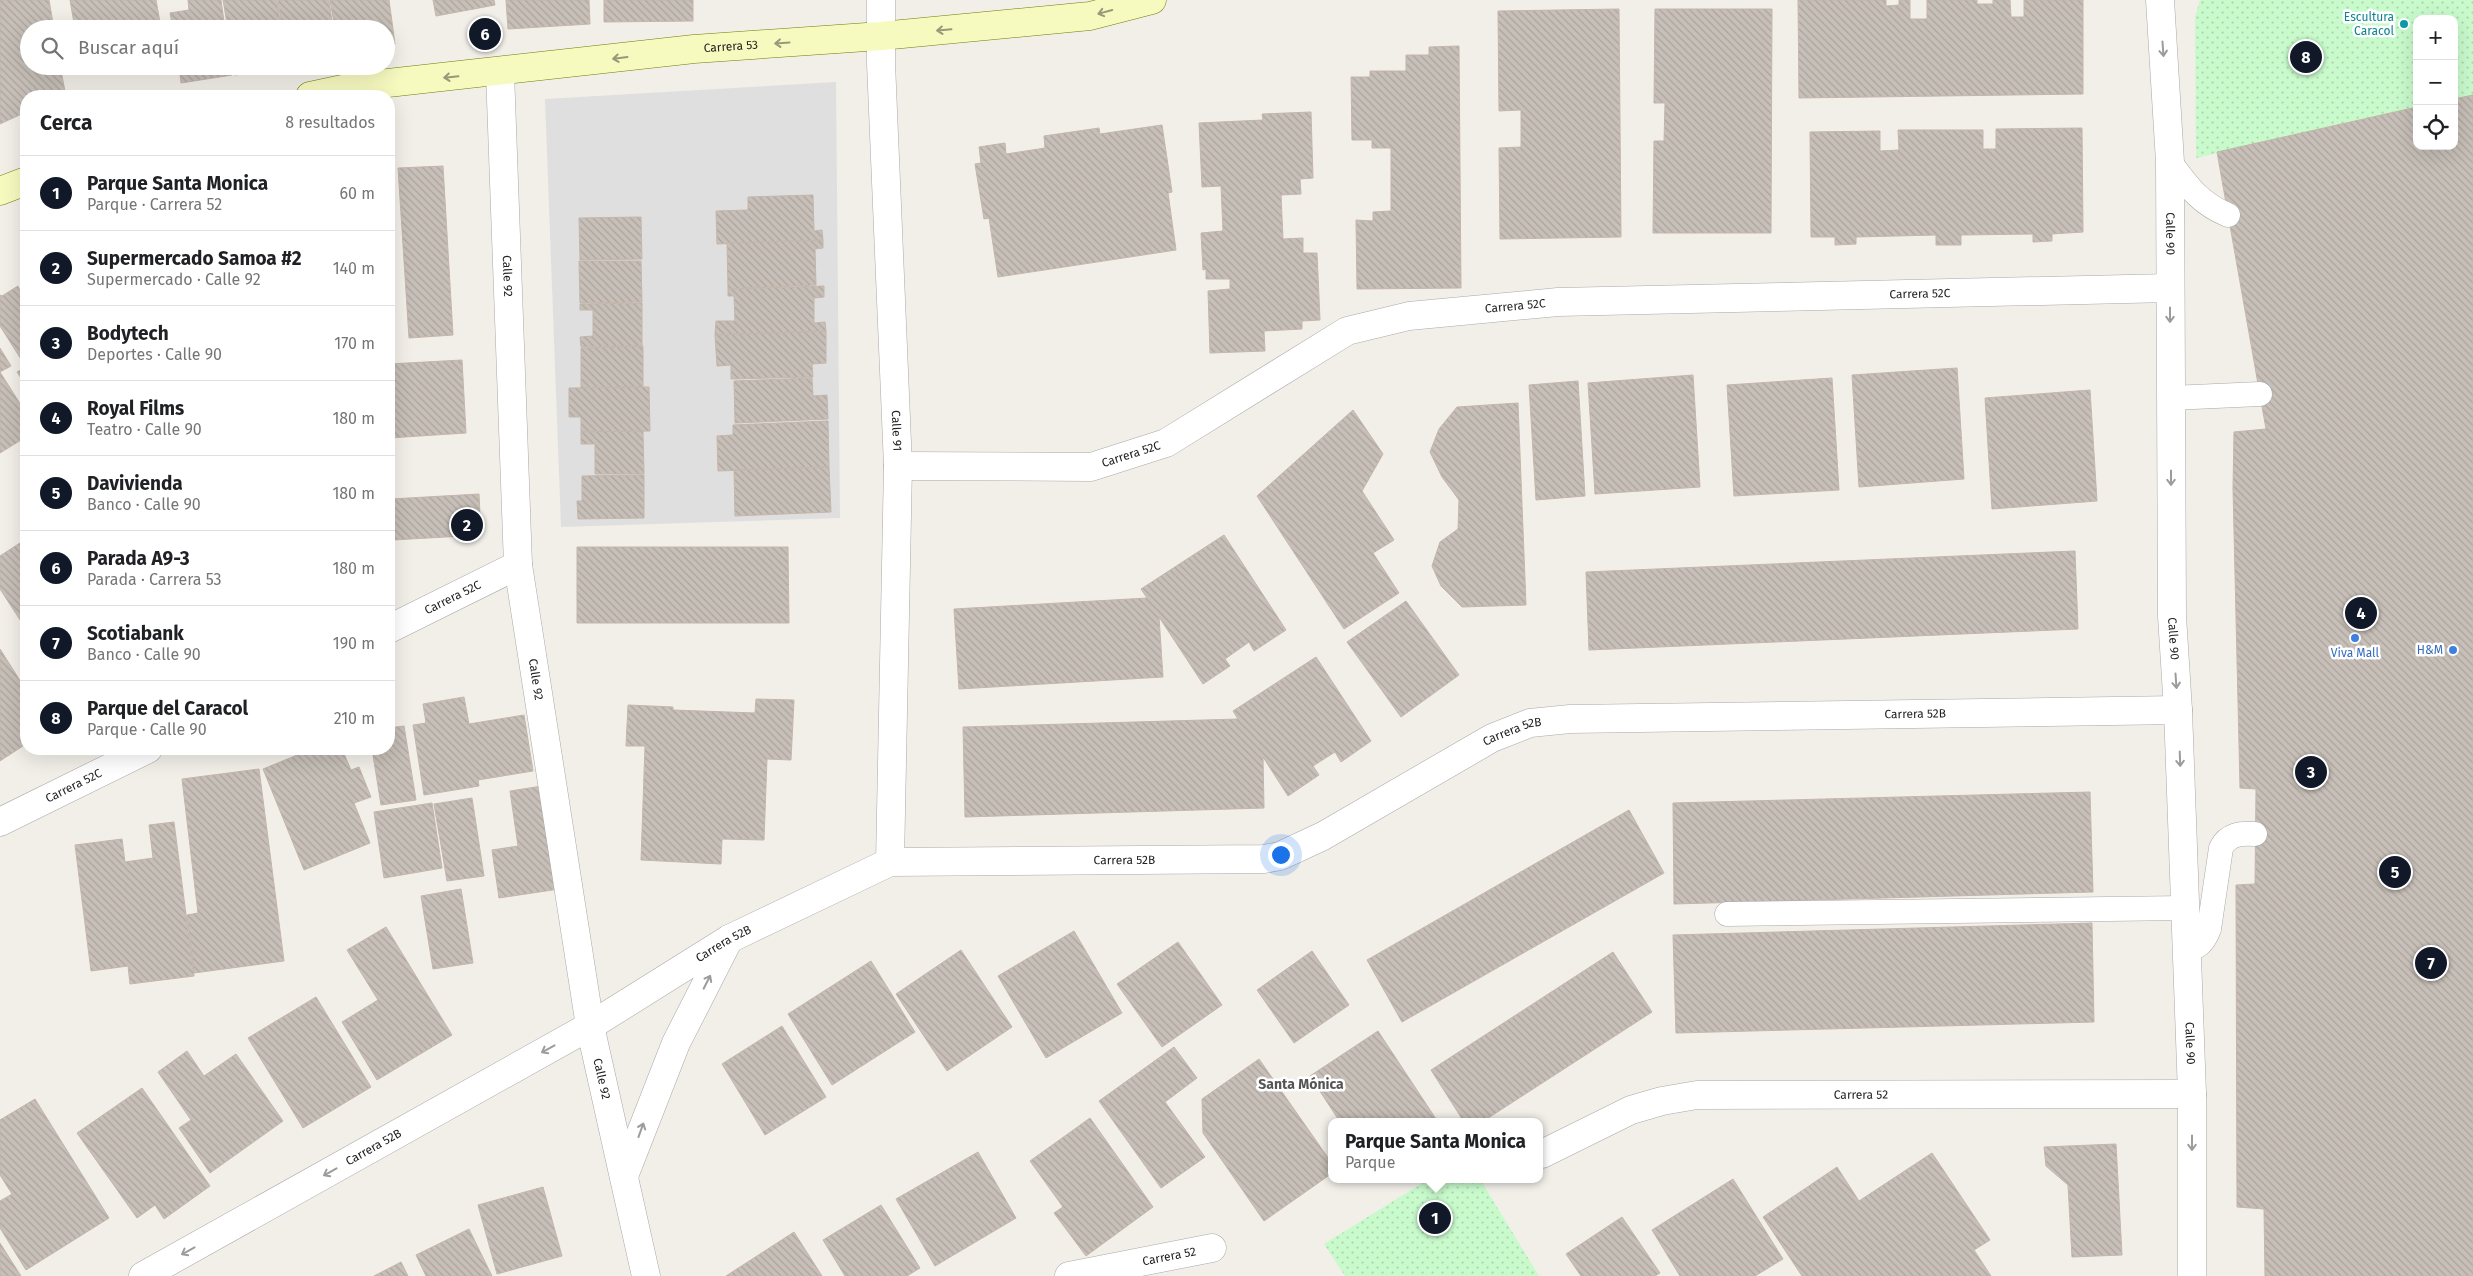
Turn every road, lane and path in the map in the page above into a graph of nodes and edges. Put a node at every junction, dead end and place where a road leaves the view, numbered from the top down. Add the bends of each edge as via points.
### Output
1 (881, 0) edge
2 (1152, 0) edge
3 (2160, 0) edge
4 (881, 36) junction
5 (500, 72) junction
6 (338, 90) edge
7 (2170, 162) junction
8 (20, 183) edge
9 (0, 191) edge
10 (2228, 215) dead end
11 (2170, 288) junction
12 (2260, 394) dead end
13 (2171, 398) junction
14 (898, 466) junction
15 (518, 566) junction
16 (395, 626) edge
17 (2178, 710) junction
18 (136, 755) edge
19 (0, 822) edge
20 (2256, 834) dead end
21 (890, 862) junction
22 (2184, 908) junction
23 (1727, 914) dead end
24 (729, 939) junction
25 (2186, 951) junction
26 (590, 1026) junction
27 (2192, 1094) junction
28 (1543, 1154) edge
29 (624, 1176) junction
30 (1212, 1248) dead end
31 (143, 1276) edge
32 (646, 1276) edge
33 (1069, 1276) edge
34 (2192, 1276) edge

1 - 4 street, Calle 91
2 -> 4 main road, Carrera 53 via 1090,16
3 -> 7 street, Calle 90
4 -> 5 main road, Carrera 53 via 694,49
4 - 14 street, Calle 91
5 -> 6 main road, Carrera 53
5 - 15 street, Calle 92
7 - 10 lane via 2200,199
7 - 11 street, Calle 90
8 - 9 main road
11 -> 13 street, Calle 90
11 - 14 street, Carrera 52C via 1558,302 1408,316 1347,330 1166,443 1091,467
12 - 13 lane
13 -> 17 street, Calle 90 via 2172,616
14 - 21 street, Calle 91
15 - 16 street, Carrera 52C
15 - 26 street, Calle 92
17 - 21 street, Carrera 52B via 1530,723 1492,738 1323,836 1280,856 1264,859
17 -> 22 street, Calle 90
18 - 19 street, Carrera 52C
20 - 25 lane via 2238,834 2224,842 2205,941
21 - 24 street, Carrera 52B
22 - 23 lane
22 - 25 street, Calle 90
24 - 26 street, Carrera 52B
29 -> 24 street via 676,1043
25 - 27 street, Calle 90
26 - 29 street, Calle 92
26 -> 31 street, Carrera 52B
27 - 28 street, Carrera 52 via 1697,1095 1631,1110
27 -> 34 street, Calle 90
29 - 32 street, Calle 92
30 - 33 street, Carrera 52

